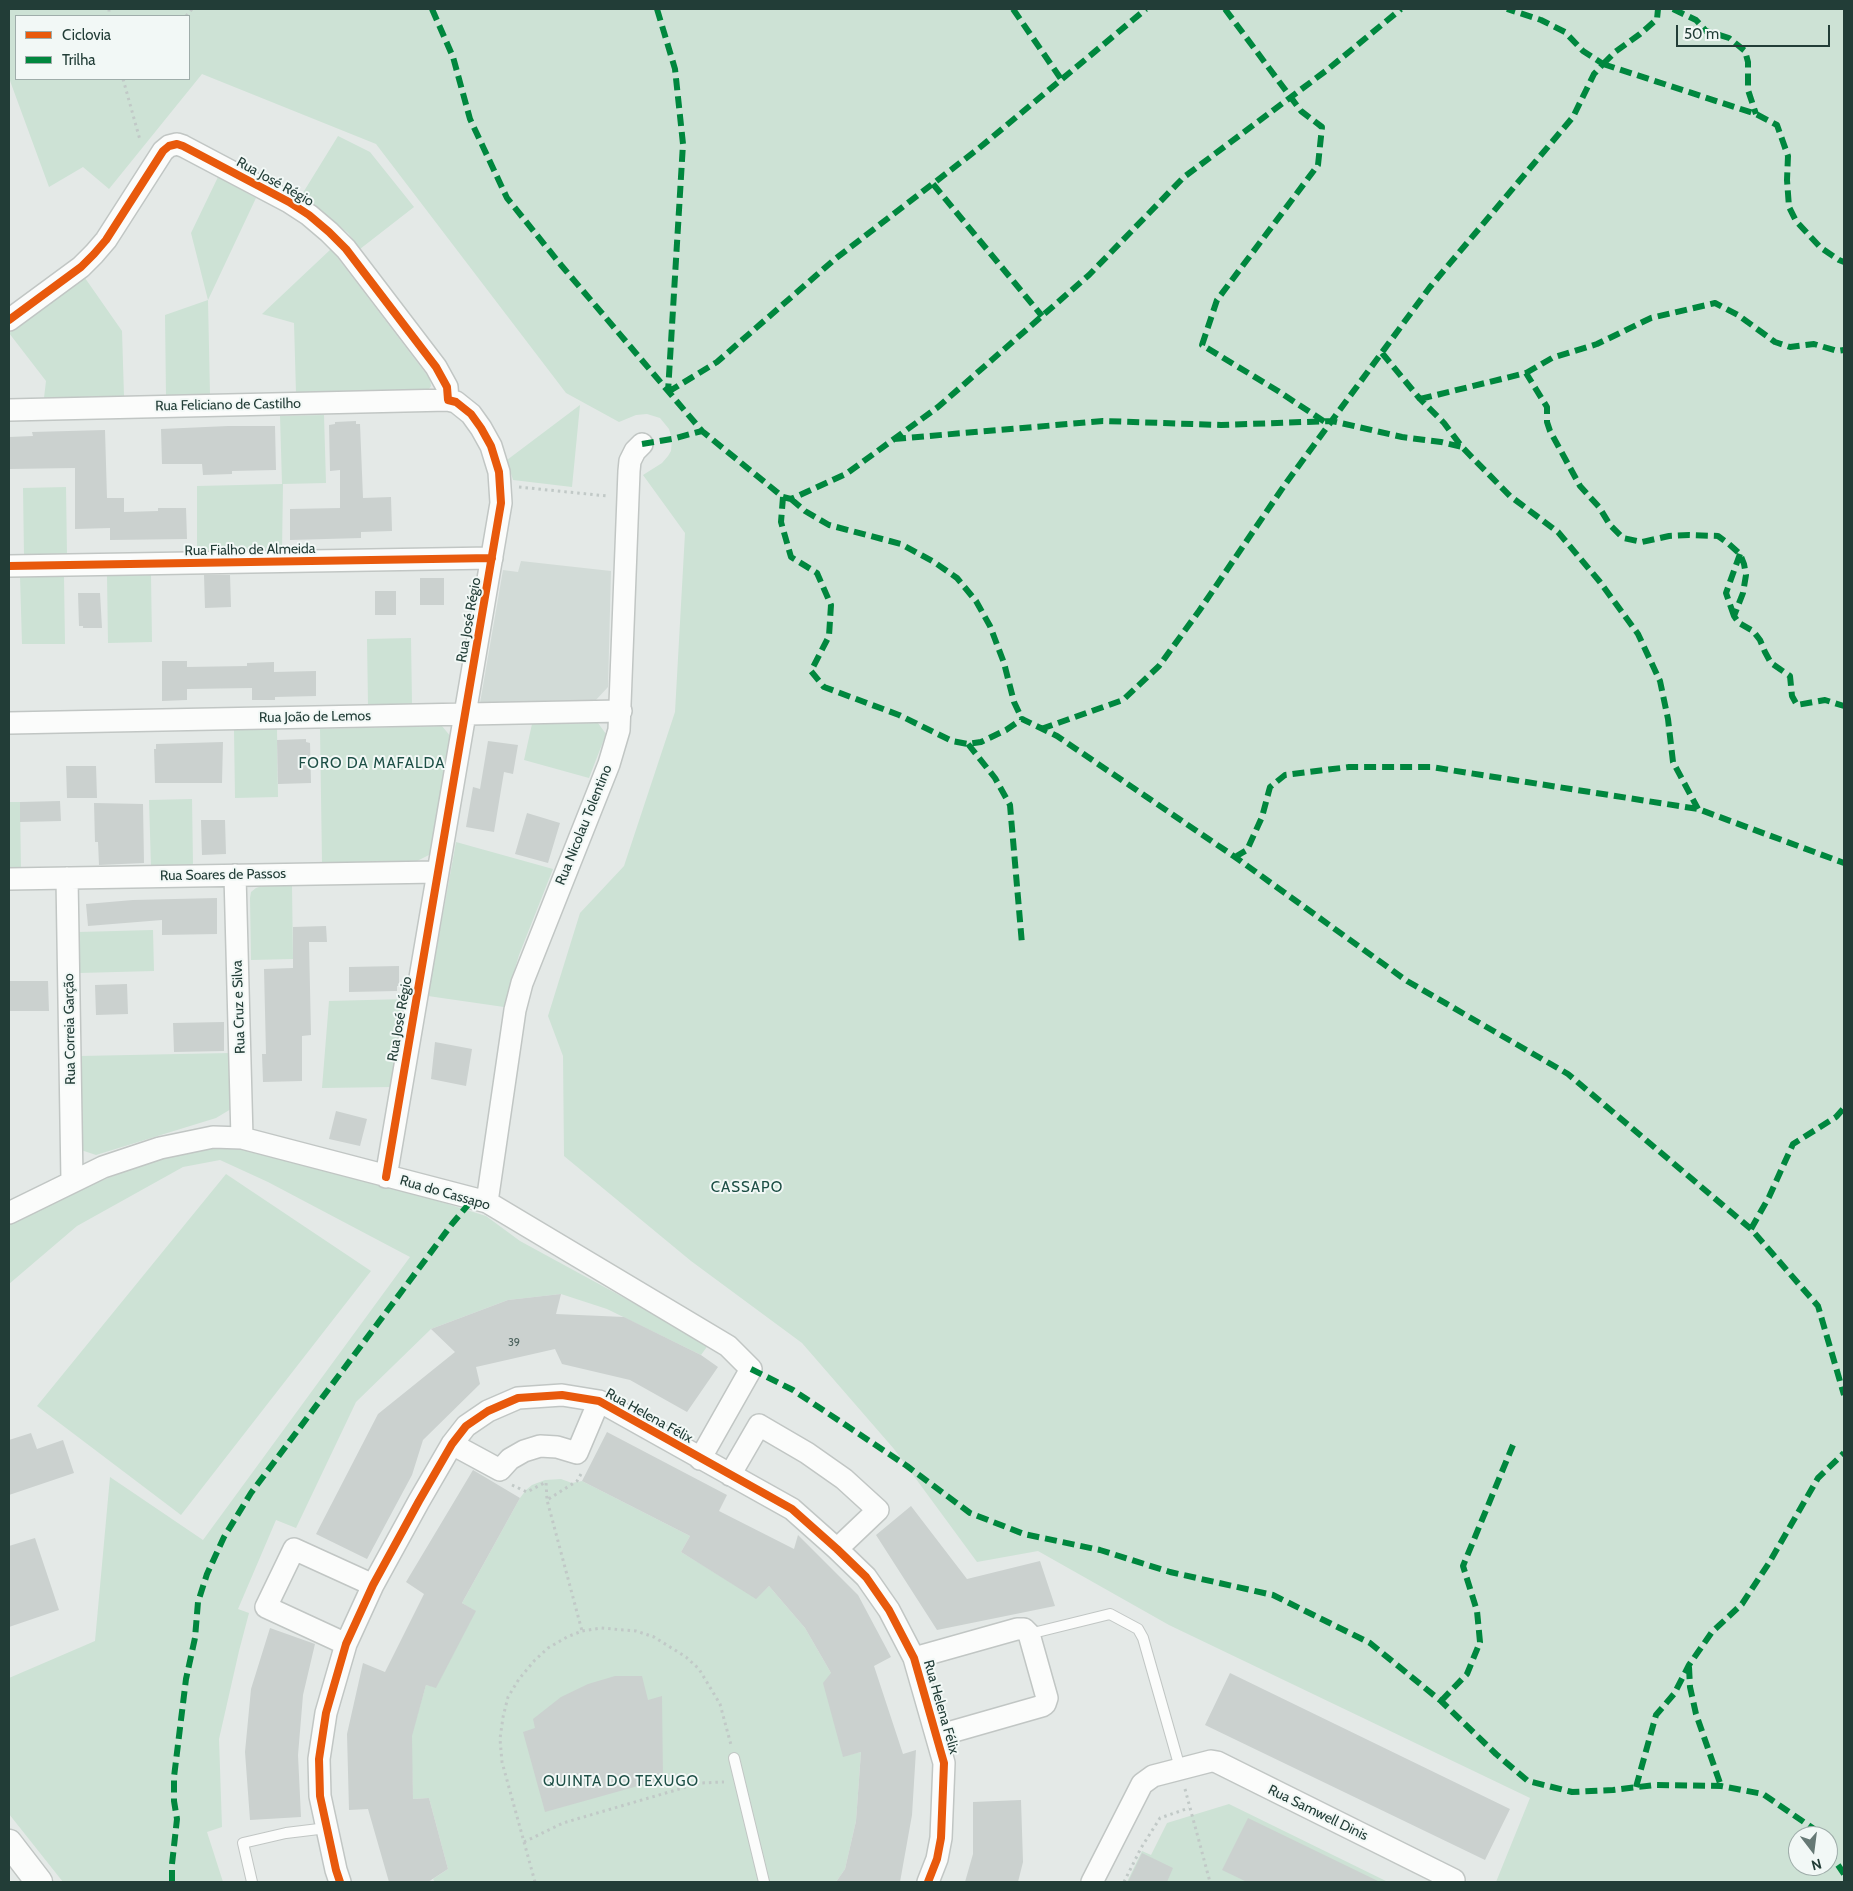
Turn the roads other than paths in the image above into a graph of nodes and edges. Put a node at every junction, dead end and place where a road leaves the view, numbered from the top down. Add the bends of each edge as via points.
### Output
1 (9, 320) edge
2 (448, 400) junction
3 (9, 410) edge
4 (642, 444) dead end
5 (492, 558) junction
6 (9, 566) edge
7 (621, 711) junction
8 (465, 715) junction
9 (9, 722) edge
10 (438, 872) junction
11 (235, 875) junction
12 (67, 878) junction
13 (9, 879) edge
14 (242, 1138) junction
15 (386, 1176) junction
16 (72, 1181) junction
17 (487, 1202) junction
18 (9, 1213) edge
19 (599, 1401) junction
20 (452, 1444) junction
21 (700, 1459) junction
22 (730, 1475) junction
23 (837, 1548) junction
24 (373, 1585) junction
25 (1029, 1634) junction
26 (346, 1644) junction
27 (914, 1658) junction
28 (936, 1736) junction
29 (734, 1758) road end
30 (1180, 1768) junction
31 (327, 1828) junction
32 (9, 1843) edge
33 (1454, 1880) dead end
34 (39, 1882) edge
35 (252, 1882) edge
36 (340, 1882) edge
37 (764, 1882) edge
38 (928, 1882) edge
39 (1092, 1882) edge

1 - 2 street, Rua José Régio via 94,254 163,151 177,144 289,202 329,232 346,249 436,366 447,387
2 - 3 street, Rua Feliciano de Castilho
2 - 5 street, Rua José Régio via 464,407 482,428 491,446 501,485
4 - 7 street, Rua Nicolau Tolentino via 630,461
5 - 6 street, Rua Fialho de Almeida
5 - 8 street, Rua José Régio
7 - 8 street, Rua João de Lemos
7 - 17 street, Rua Nicolau Tolentino via 620,730 609,764 522,983 515,1010
8 - 9 street, Rua João de Lemos
8 - 10 street, Rua José Régio
10 - 11 street, Rua Soares de Passos
10 - 15 street, Rua José Régio
11 - 12 street, Rua Soares de Passos
11 - 14 street, Rua Cruz e Silva
12 - 13 street, Rua Soares de Passos
12 - 16 street, Rua Correia Garção
14 - 15 street, Rua do Cassapo
14 - 16 street, Rua do Cassapo via 213,1137 160,1148
15 - 17 street, Rua do Cassapo
16 - 18 street, Rua do Cassapo
17 - 21 street, Rua do Cassapo via 728,1346 751,1369
19 - 20 street, Rua Helena Félix via 562,1395 518,1398 488,1411 466,1426
19 - 20 street via 577,1453 540,1446 510,1459 500,1470
19 - 21 street, Rua Helena Félix
20 - 24 street, Rua Helena Félix
21 - 22 street, Rua Helena Félix
22 - 23 street, Rua Helena Félix via 792,1509
22 - 23 street via 759,1425 807,1453 844,1479 878,1510
23 - 27 street, Rua Helena Félix via 866,1577 889,1610
24 - 26 street, Rua Helena Félix
24 - 26 street via 294,1549 266,1607
25 - 27 street via 1024,1629 1017,1629
25 - 28 street via 1047,1698 1045,1704
25 - 30 lane via 1110,1614 1138,1629 1144,1638
26 - 31 street, Rua Helena Félix via 326,1713 319,1759 320,1796
27 - 28 street, Rua Helena Félix
28 - 38 street, Rua Helena Félix via 944,1764 944,1782 939,1850
29 - 37 lane
30 - 33 street, Rua Samwell Dinis via 1217,1762
30 - 39 street, Rua Samwell Dinis via 1153,1776 1142,1784
31 - 35 lane via 243,1843
31 - 36 street, Rua Helena Félix
32 - 34 street

